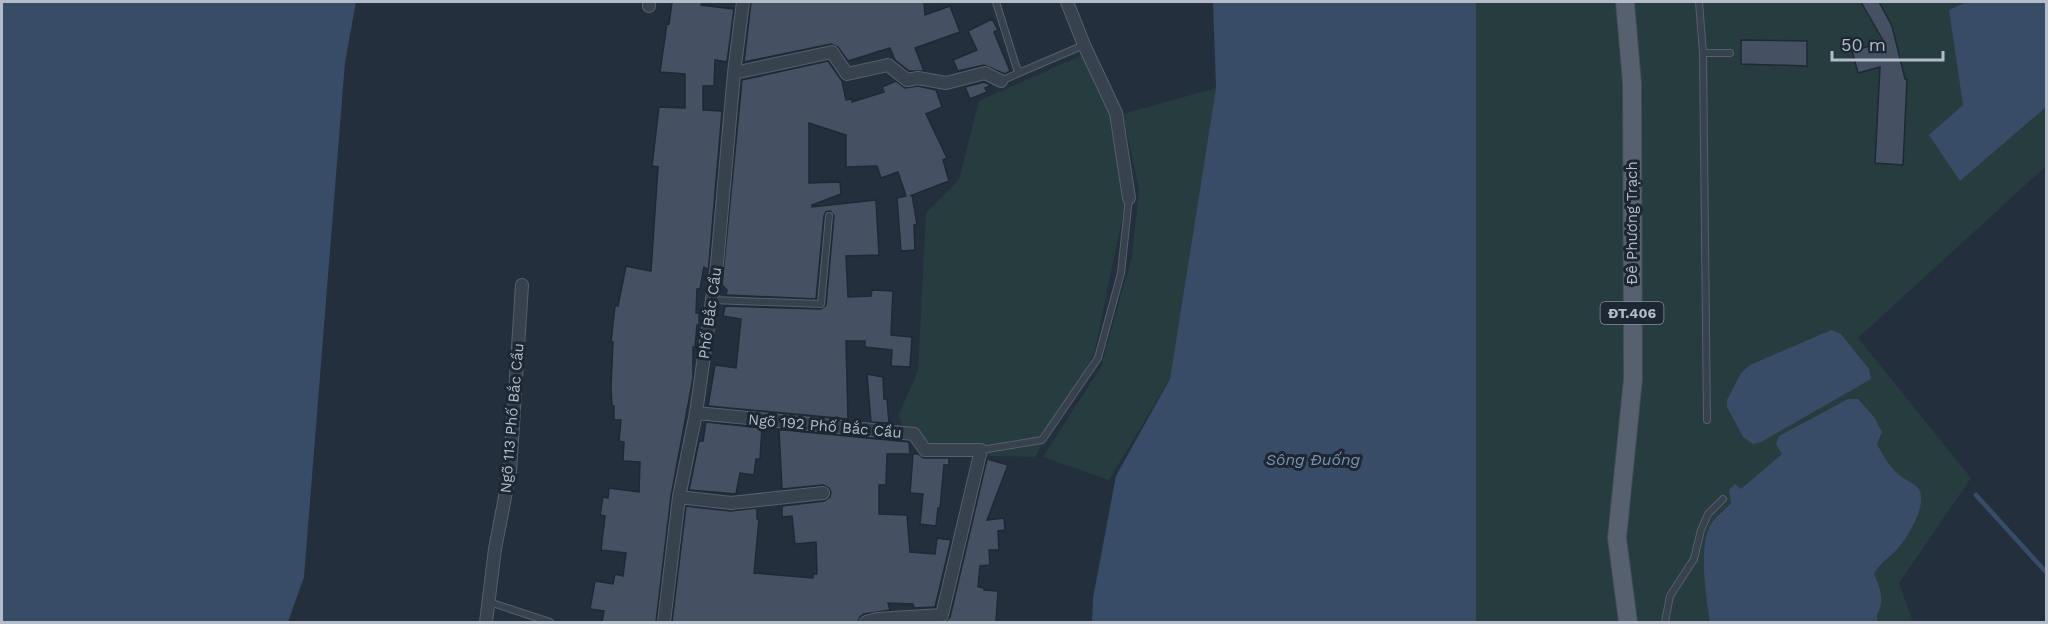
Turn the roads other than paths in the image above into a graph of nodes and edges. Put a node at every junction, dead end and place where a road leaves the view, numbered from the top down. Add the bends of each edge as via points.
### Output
1 (743, 2) edge
2 (996, 2) edge
3 (1067, 2) edge
4 (1625, 2) edge
5 (1699, 2) edge
6 (1084, 45) junction
7 (1703, 52) junction
8 (1730, 53) dead end
9 (1021, 72) junction
10 (734, 73) junction
11 (1001, 81) joint
12 (1129, 198) joint
13 (830, 216) dead end
14 (522, 285) dead end
15 (711, 300) junction
16 (696, 413) junction
17 (1707, 420) dead end
18 (981, 450) junction
19 (823, 493) dead end
20 (679, 497) junction
21 (1723, 499) dead end
22 (489, 602) junction
23 (906, 619) edge
24 (486, 622) edge
25 (550, 622) edge
26 (664, 622) edge
27 (866, 622) edge
28 (1628, 622) edge
29 (1665, 622) edge

1 - 10 street, Phố Bắc Cầu
2 - 9 lane
3 - 6 street
4 - 28 main road, Đê Phương Trạch / ĐT.406 via 1632,83 1633,379 1617,538
5 - 7 lane
6 - 9 lane
6 - 12 street via 1116,113
7 - 8 lane
7 - 17 lane
9 - 11 lane
10 - 11 street via 832,52 847,74 888,65 907,80 946,83 986,73
10 - 15 street, Phố Bắc Cầu
12 - 18 lane via 1121,273 1098,358 1042,440
13 - 15 lane via 821,304
14 - 22 street, Ngõ 113 Phố Bắc Cầu via 510,471
15 - 16 street, Phố Bắc Cầu
16 - 18 street, Ngõ 192 Phố Bắc Cầu via 914,434 925,450
16 - 20 street, Phố Bắc Cầu
18 - 23 street via 942,615
19 - 20 street via 731,504
20 - 26 street, Phố Bắc Cầu
21 - 29 lane via 1708,514 1694,559 1670,596
22 - 24 street, Ngõ 113 Phố Bắc Cầu
22 - 25 lane
23 - 27 street

